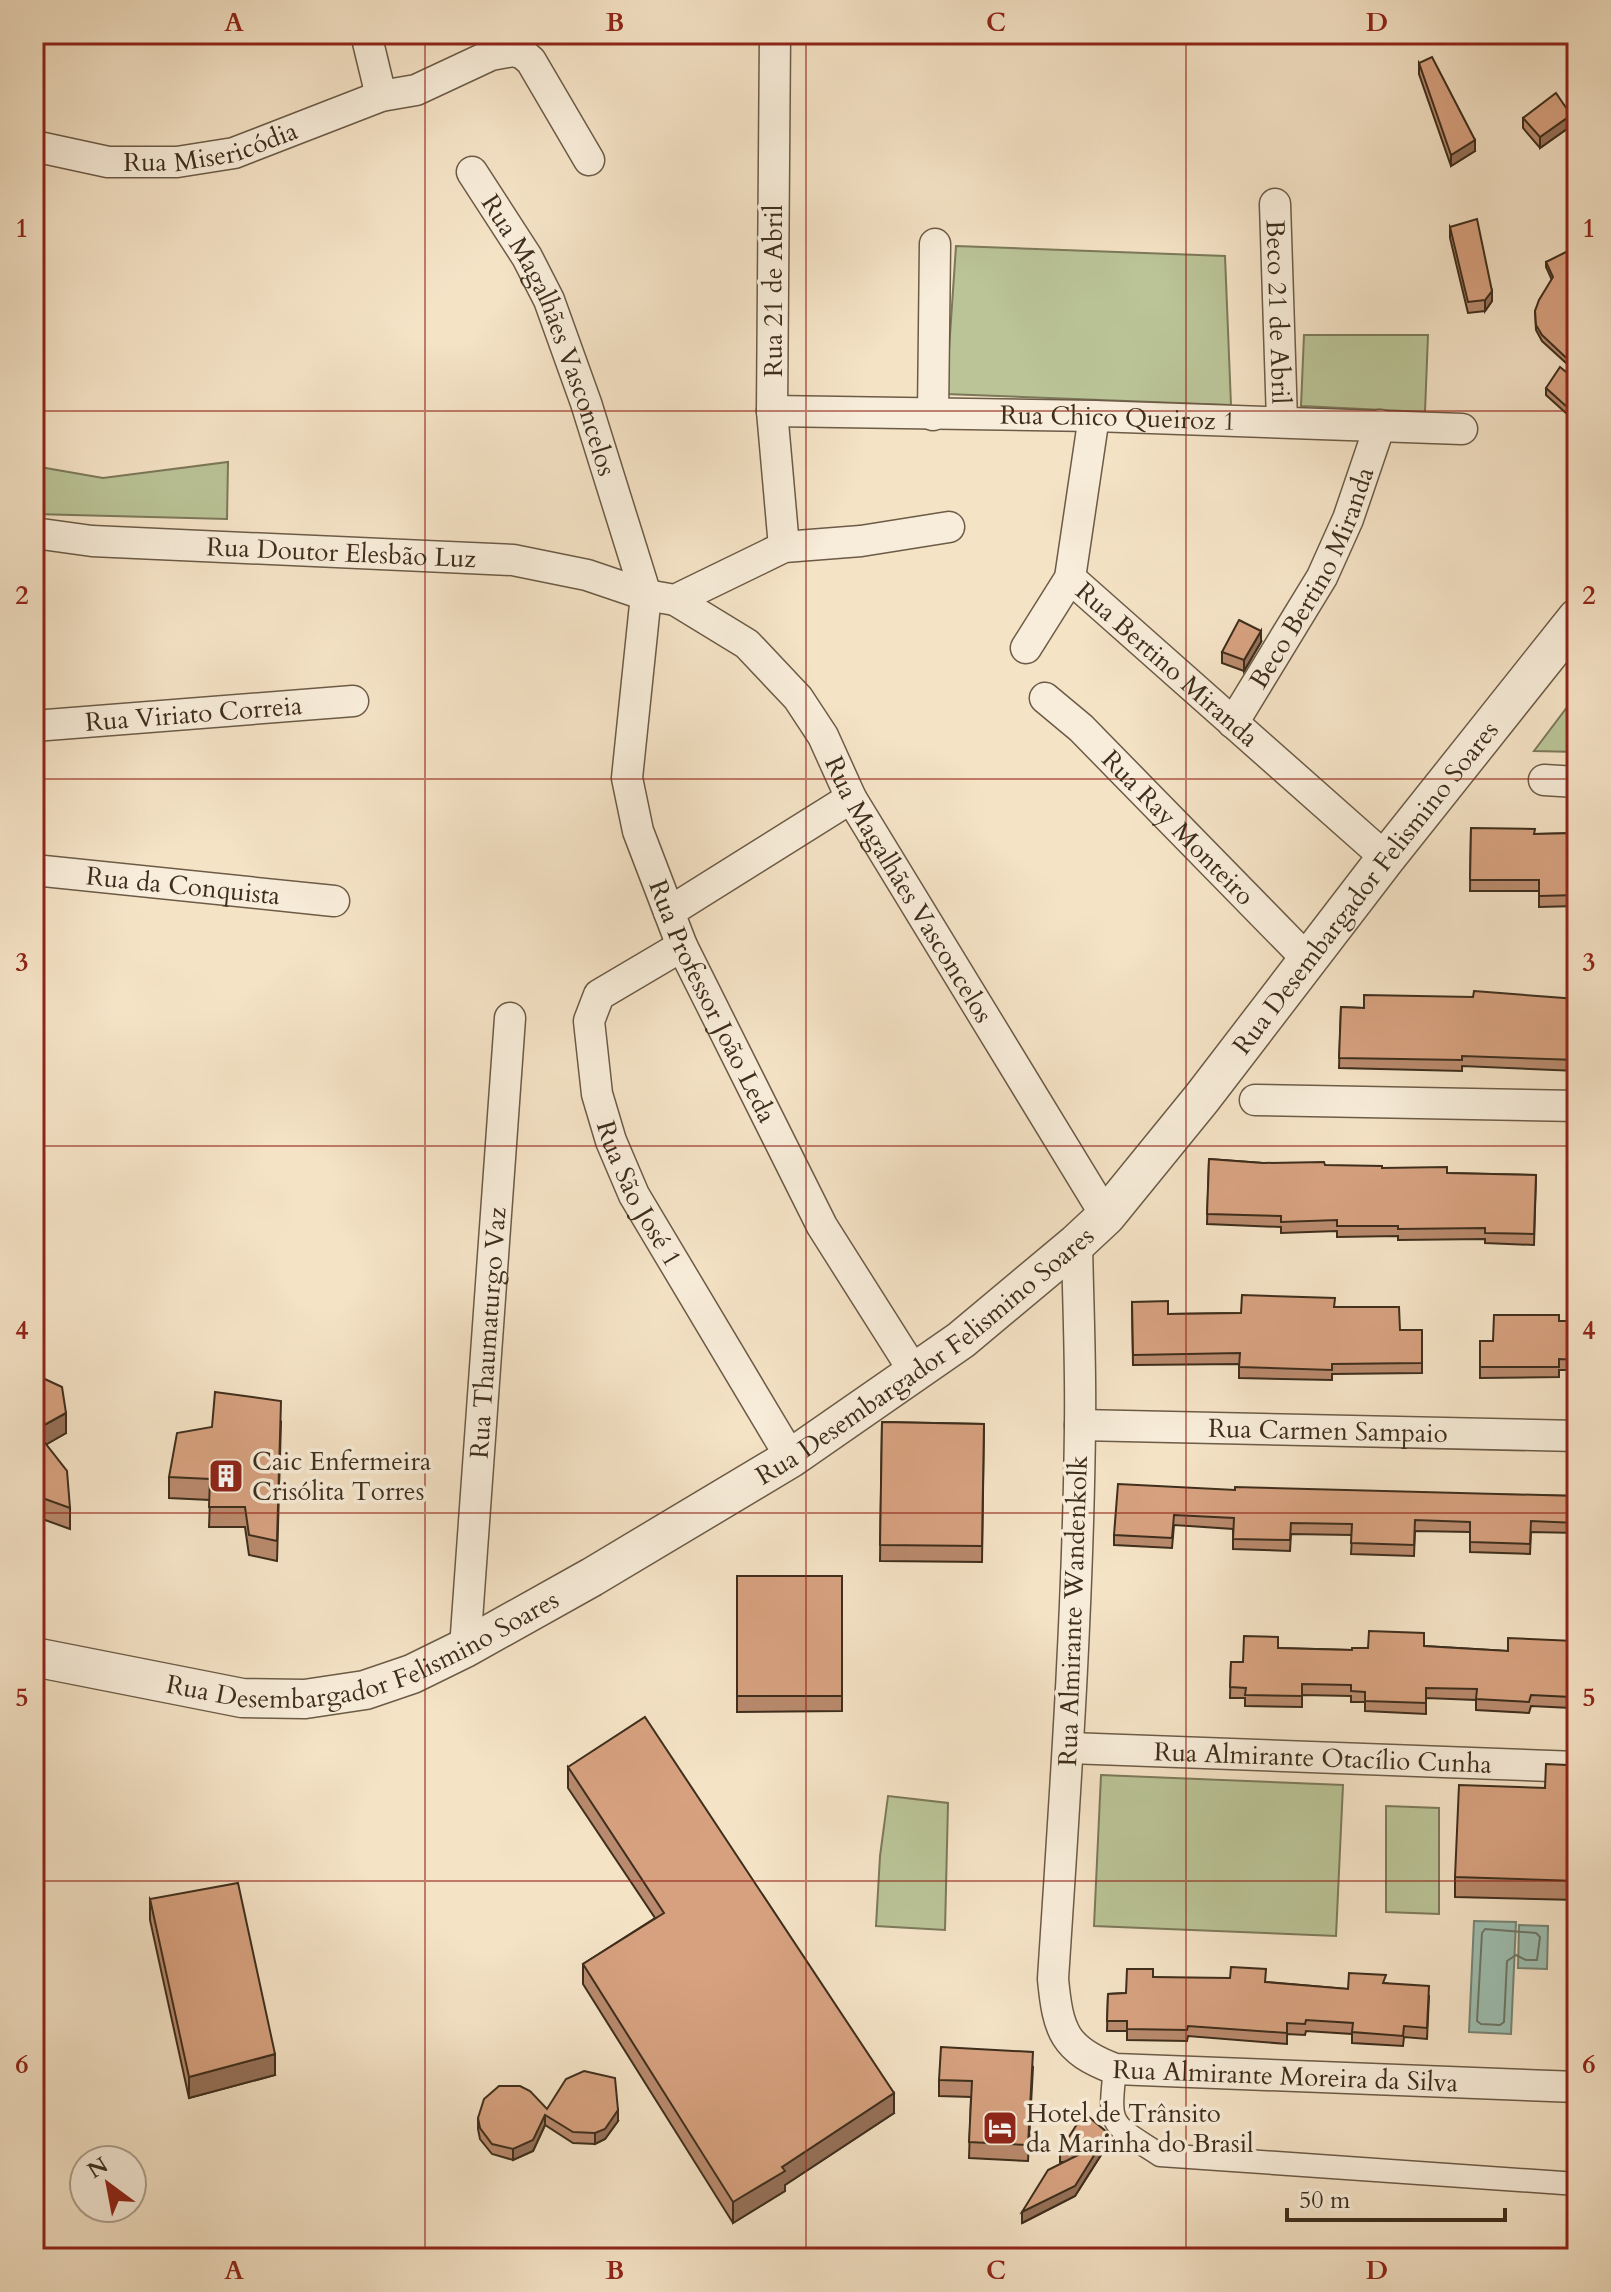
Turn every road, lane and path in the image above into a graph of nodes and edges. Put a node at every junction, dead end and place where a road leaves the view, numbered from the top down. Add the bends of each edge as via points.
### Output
1 (366, 34) edge
2 (775, 34) edge
3 (381, 96) junction
4 (34, 146) edge
5 (589, 160) dead end
6 (472, 172) dead end
7 (1275, 204) dead end
8 (935, 244) dead end
9 (772, 411) junction
10 (933, 415) junction
11 (1094, 416) junction
12 (1282, 421) junction
13 (1380, 425) junction
14 (1462, 429) dead end
15 (949, 527) dead end
16 (34, 533) edge
17 (784, 547) junction
18 (1070, 578) junction
19 (660, 597) junction
20 (1577, 618) edge
21 (1026, 648) dead end
22 (1045, 698) dead end
23 (353, 701) dead end
24 (1233, 723) junction
25 (34, 726) edge
26 (1544, 780) dead end
27 (1577, 782) edge
28 (851, 798) junction
29 (1386, 858) junction
30 (34, 870) edge
31 (334, 901) dead end
32 (669, 912) junction
33 (682, 946) junction
34 (1309, 961) junction
35 (510, 1018) dead end
36 (1255, 1100) dead end
37 (1577, 1106) edge
38 (1106, 1216) junction
39 (1077, 1243) junction
40 (915, 1373) junction
41 (1080, 1425) junction
42 (1577, 1436) edge
43 (791, 1458) junction
44 (465, 1648) junction
45 (34, 1657) edge
46 (1069, 1748) junction
47 (1577, 1767) edge
48 (1053, 1979) joint
49 (1115, 2069) junction
50 (1577, 2087) edge
51 (1577, 2184) edge

1 - 3 street
2 - 9 street, Rua 21 de Abril
3 - 4 street, Rua Misericódia via 234,153 177,162 108,162
3 - 5 street, Rua Misericódia via 416,90 491,55 523,54
6 - 19 street, Rua Magalhães Vasconcelos via 549,300
7 - 12 street, Beco 21 de Abril
8 - 10 street
9 - 10 street, Rua Chico Queiroz 1
9 - 17 street, Rua 21 de Abril
10 - 11 street, Rua Chico Queiroz 1
11 - 12 street, Rua Chico Queiroz 1
11 - 18 street, Rua Bertino Miranda
12 - 13 street, Rua Chico Queiroz 1
13 - 14 street, Rua Chico Queiroz 1
13 - 24 street, Beco Bertino Miranda via 1322,577
15 - 17 street
16 - 19 street, Rua Doutor Elesbão Luz via 92,541 513,560
17 - 19 street
18 - 21 street
18 - 24 street, Rua Bertino Miranda
19 - 28 street, Rua Magalhães Vasconcelos via 747,644 798,698 823,736
19 - 32 street, Rua Professor João Leda via 627,778 638,831
20 - 29 street, Rua Desembargador Felismino Soares
22 - 34 street, Rua Ray Monteiro via 1081,728
23 - 25 street, Rua Viriato Correia
24 - 29 street, Rua Bertino Miranda
26 - 27 street
28 - 32 street
28 - 38 street, Rua Magalhães Vasconcelos
29 - 34 street, Rua Desembargador Felismino Soares
30 - 31 street, Rua da Conquista
32 - 33 street, Rua Professor João Leda
33 - 40 street, Rua Professor João Leda via 822,1226
33 - 43 street, Rua São José 1 via 599,995 589,1021 597,1094 634,1195
34 - 38 street, Rua Desembargador Felismino Soares
35 - 44 street, Rua Thaumaturgo Vaz
36 - 37 street
38 - 39 street, Rua Desembargador Felismino Soares
39 - 40 street, Rua Desembargador Felismino Soares
39 - 41 street, Rua Almirante Wandenkolk
40 - 43 street, Rua Desembargador Felismino Soares
41 - 42 street, Rua Carmen Sampaio
41 - 46 street, Rua Almirante Wandenkolk
43 - 44 street, Rua Desembargador Felismino Soares
44 - 45 street, Rua Desembargador Felismino Soares via 365,1690 305,1699 242,1698
46 - 47 street, Rua Almirante Otacílio Cunha
46 - 48 street, Rua Almirante Wandenkolk
48 - 49 street, Rua Almirante Moreira da Silva via 1063,2033 1090,2060
49 - 50 street, Rua Almirante Moreira da Silva
49 - 51 street via 1111,2111 1118,2128 1160,2155

